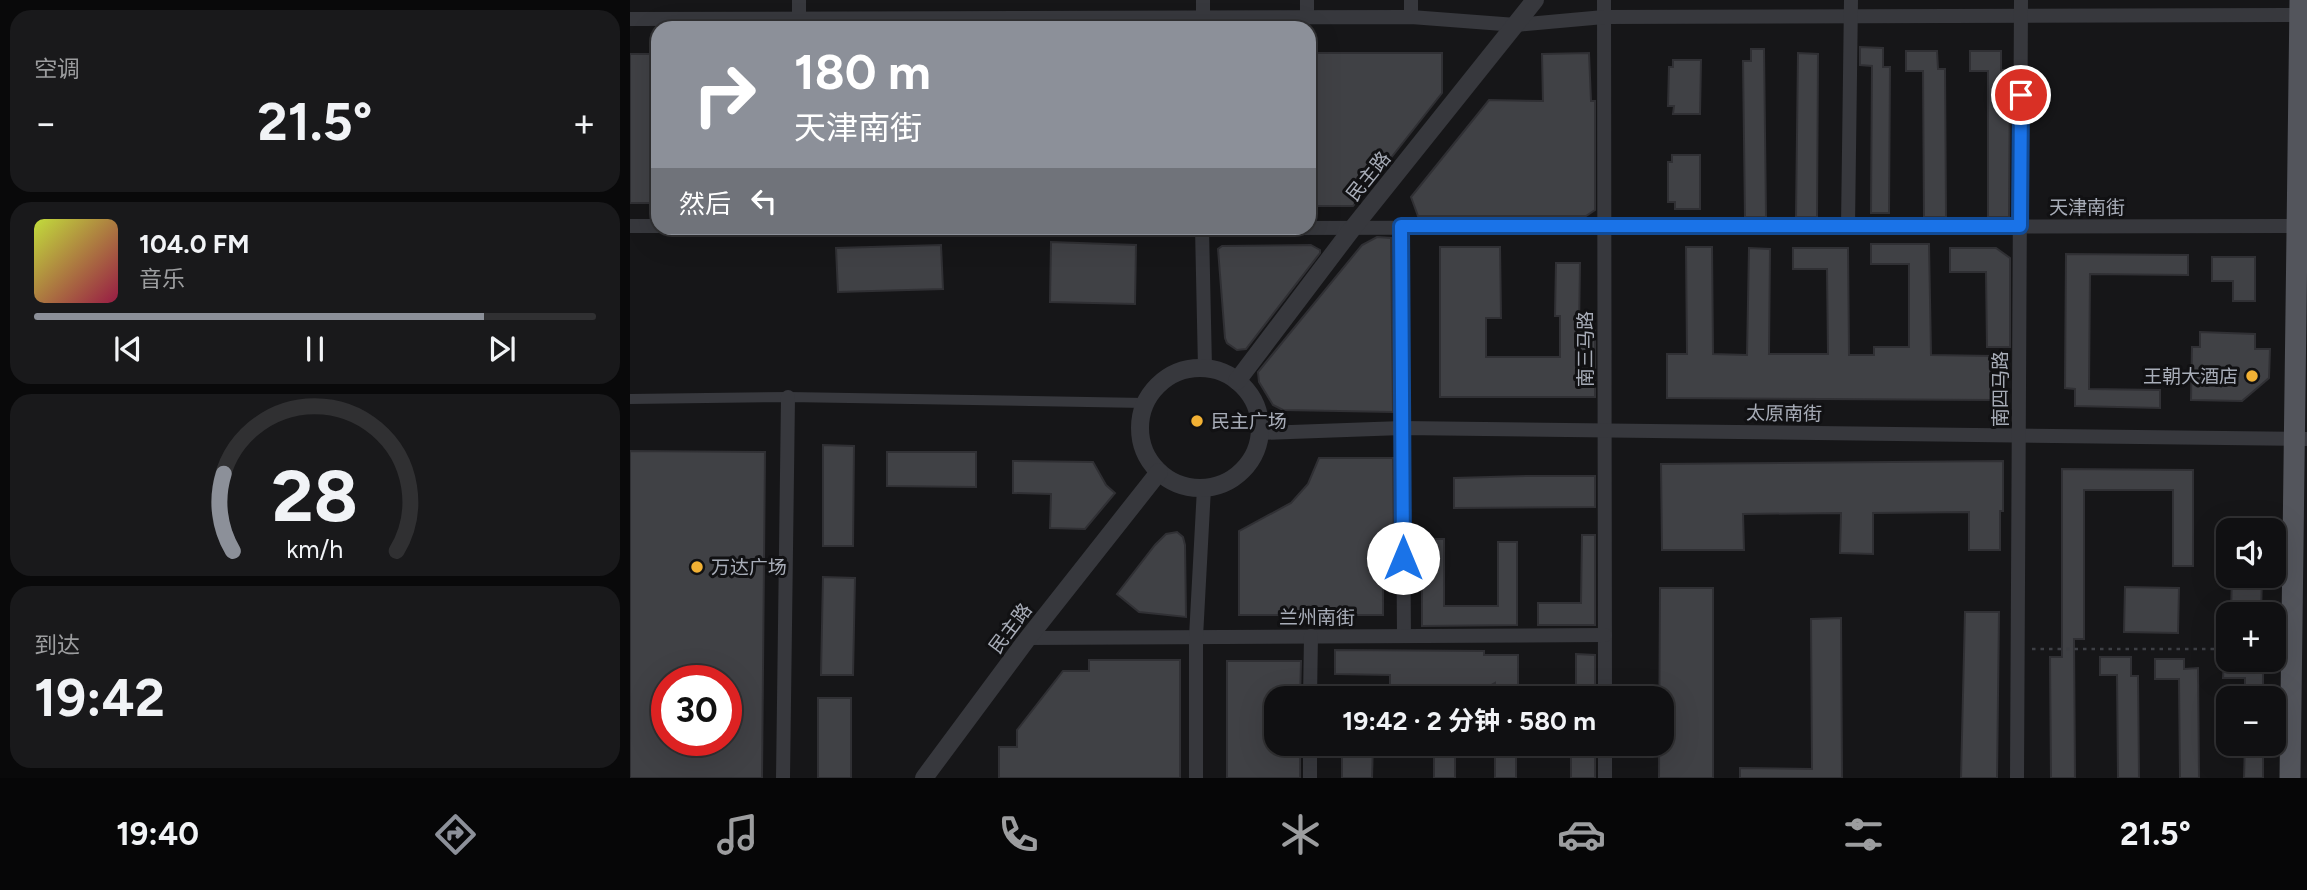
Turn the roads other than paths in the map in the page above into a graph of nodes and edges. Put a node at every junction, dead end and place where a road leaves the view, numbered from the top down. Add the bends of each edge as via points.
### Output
1 (799, 0) edge
2 (1203, 0) edge
3 (1307, 0) edge
4 (1411, 0) edge
5 (1535, 0) edge
6 (1604, 0) edge
7 (1851, 0) edge
8 (2021, 0) edge
9 (2300, 8) edge
10 (1850, 16) junction
11 (2021, 16) junction
12 (1307, 17) junction
13 (1411, 17) junction
14 (1604, 17) junction
15 (630, 19) edge
16 (714, 21) edge
17 (799, 21) edge
18 (1203, 21) edge
19 (1238, 21) edge
20 (1516, 25) junction
21 (630, 226) edge
22 (651, 226) edge
23 (1401, 226) junction
24 (1604, 226) junction
25 (1848, 226) junction
26 (2020, 226) junction
27 (2297, 226) junction
28 (1316, 228) edge
29 (1352, 229) junction
30 (1202, 235) edge
31 (1205, 368) junction
32 (1237, 381) junction
33 (788, 397) junction
34 (630, 399) edge
35 (1145, 403) junction
36 (1402, 428) junction
37 (1605, 430) junction
38 (1260, 433) junction
39 (2019, 435) junction
40 (2301, 438) edge
41 (1159, 472) junction
42 (1204, 488) junction
43 (1605, 635) junction
44 (1311, 636) junction
45 (1404, 636) junction
46 (1196, 637) junction
47 (1028, 638) junction
48 (1310, 686) edge
49 (1605, 686) edge
50 (1310, 756) edge
51 (1605, 756) edge
52 (783, 778) edge
53 (924, 778) edge
54 (1196, 778) edge
55 (1310, 778) edge
56 (1605, 778) edge
57 (2017, 778) edge
58 (2290, 778) edge

1 - 17 street
2 - 18 street
3 - 12 street
4 - 13 street
5 - 20 street, 民主路
6 - 14 street, 南三马路
7 - 10 street
8 - 11 street, 南四马路
9 - 11 street
9 - 27 main road
10 - 11 street
10 - 14 street
10 - 25 street
11 - 26 street, 南四马路
12 - 13 street
12 - 19 street
13 - 20 street
14 - 20 street
14 - 24 street, 南三马路
15 - 16 street
20 - 29 street, 民主路
21 - 22 street
23 - 24 street, 天津南街
23 - 29 street, 天津南街
23 - 36 street
24 - 25 street, 天津南街
24 - 37 street, 南三马路
25 - 26 street, 天津南街
26 - 27 street, 天津南街
26 - 39 street, 南四马路
27 - 40 main road
28 - 29 street, 天津南街
29 - 32 street, 民主路
30 - 31 street
31 - 32 street
31 - 35 street via 1170,376
32 - 38 street via 1250,395
33 - 34 street
33 - 35 street
33 - 52 street
35 - 41 street via 1141,440
36 - 37 street, 太原南街
36 - 38 street, 太原南街
36 - 45 street
37 - 39 street, 太原南街
37 - 43 street, 南三马路
38 - 42 street via 1248,465 1236,477
39 - 40 street, 太原南街
39 - 57 street, 南四马路
40 - 58 main road
41 - 42 street via 1188,487
41 - 47 street, 民主路
42 - 46 street
43 - 45 street, 兰州南街
43 - 49 street, 南三马路
44 - 45 street, 兰州南街
44 - 46 street, 兰州南街
44 - 48 street
46 - 47 street, 兰州南街
46 - 54 street
47 - 53 street, 民主路
50 - 55 street
51 - 56 street

